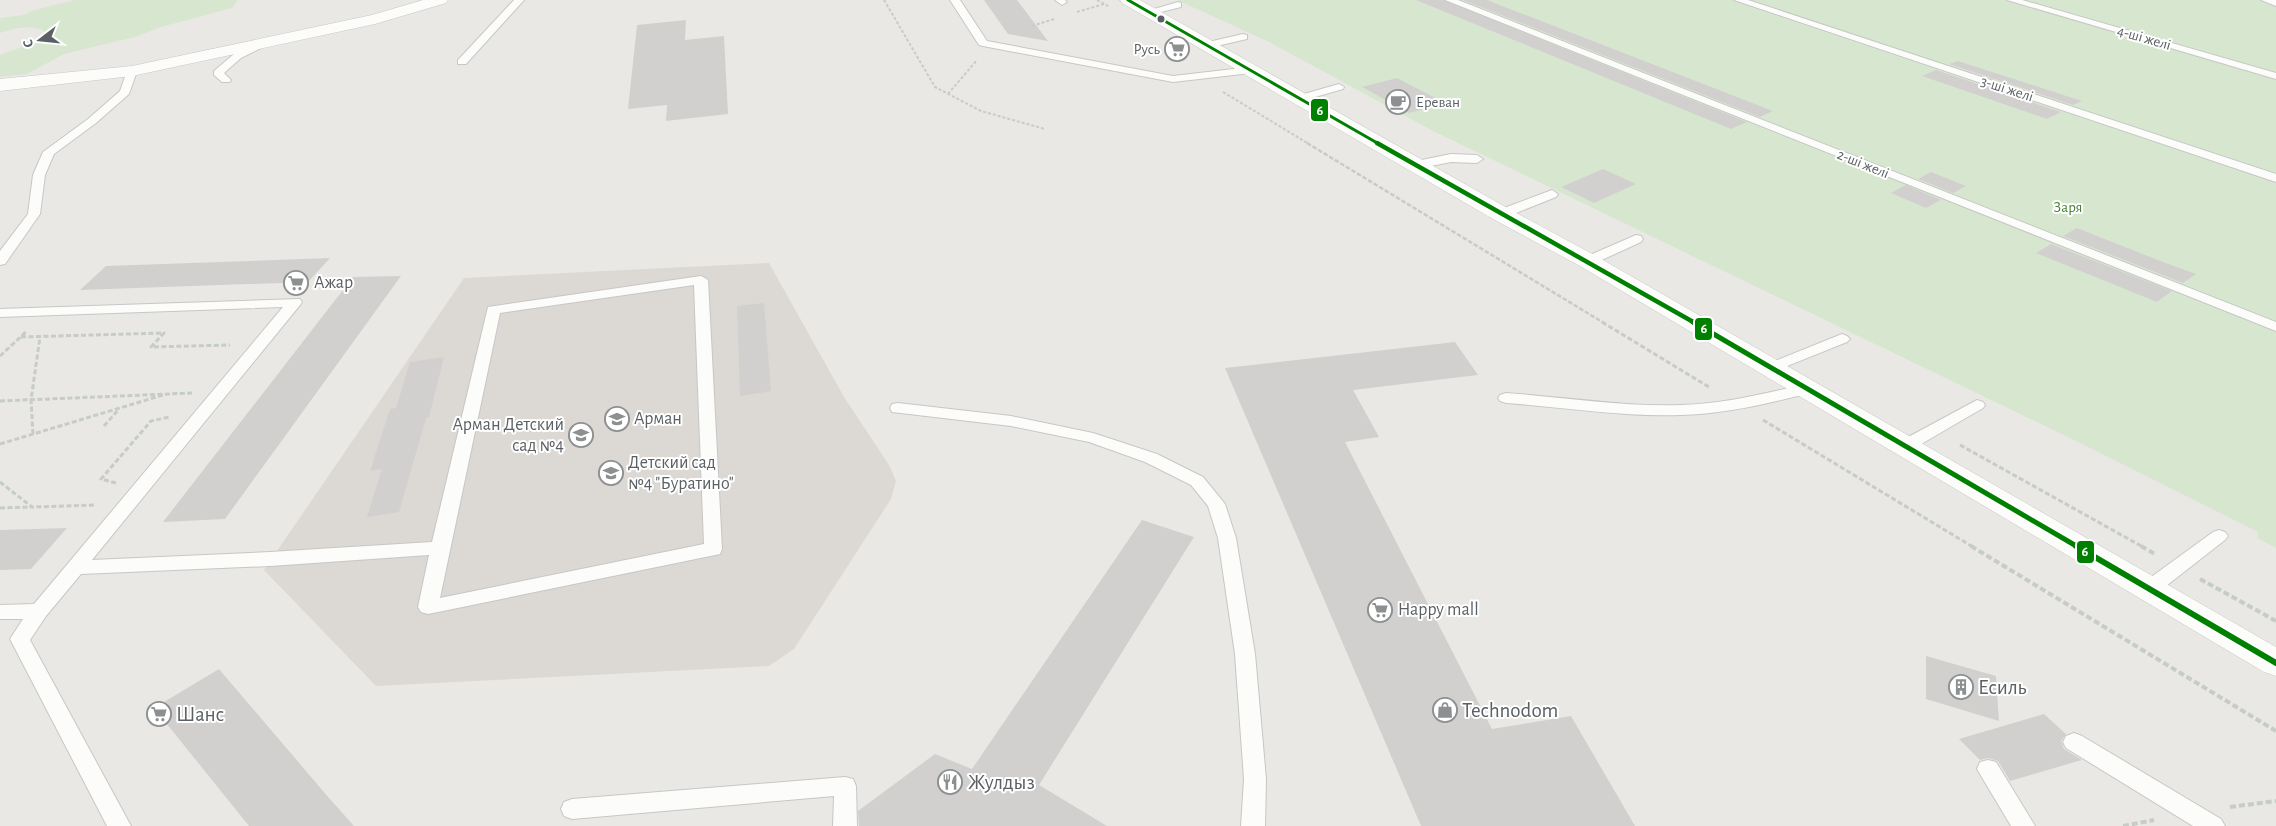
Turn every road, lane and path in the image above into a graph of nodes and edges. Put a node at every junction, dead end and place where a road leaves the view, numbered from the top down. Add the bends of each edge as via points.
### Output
1 (440, 0) edge
2 (519, 0) edge
3 (884, 0) edge
4 (955, 0) edge
5 (1450, 0) edge
6 (1739, 0) edge
7 (2012, 0) edge
8 (2266, 0) edge
9 (2276, 2) edge
10 (1139, 4) edge
11 (1178, 5) dead end
12 (1243, 37) dead end
13 (265, 42) junction
14 (990, 44) junction
15 (1208, 45) junction
16 (462, 62) dead end
17 (1251, 70) junction
18 (132, 71) junction
19 (2276, 76) edge
20 (226, 80) dead end
21 (0, 85) edge
22 (1340, 87) dead end
23 (948, 94) junction
24 (1301, 98) junction
25 (1045, 129) dead end
26 (1477, 159) dead end
27 (1416, 165) junction
28 (2276, 178) edge
29 (1552, 194) dead end
30 (1501, 214) junction
31 (1636, 238) dead end
32 (0, 261) edge
33 (1588, 261) junction
34 (0, 313) edge
35 (2276, 327) edge
36 (21, 337) dead end
37 (40, 337) junction
38 (1842, 339) dead end
39 (237, 345) dead end
40 (1770, 368) junction
41 (1807, 389) junction
42 (169, 394) junction
43 (1506, 398) dead end
44 (31, 400) junction
45 (191, 400) dead end
46 (0, 401) edge
47 (1977, 405) dead end
48 (120, 408) junction
49 (898, 408) dead end
50 (179, 415) dead end
51 (104, 426) dead end
52 (33, 434) junction
53 (0, 444) edge
54 (1905, 446) junction
55 (0, 482) edge
56 (129, 504) junction
57 (105, 505) junction
58 (32, 507) junction
59 (0, 508) edge
60 (2218, 536) dead end
61 (440, 548) junction
62 (77, 567) junction
63 (2150, 588) junction
64 (39, 611) junction
65 (0, 612) edge
66 (2276, 662) edge
67 (2074, 742) dead end
68 (1988, 769) dead end
69 (572, 809) dead end
70 (119, 826) edge
71 (845, 826) edge
72 (1253, 826) edge
73 (2023, 826) edge
74 (2213, 826) edge

1 - 13 street via 375,19
2 - 16 lane
3 - 23 path via 935,87
4 - 14 lane via 983,43
5 - 35 lane, 2-ші желі
6 - 28 lane, 3-ші желі
7 - 19 lane, 4-ші желі
8 - 9 lane
10 - 11 lane
10 - 15 street
12 - 15 lane
13 - 18 street
13 - 20 lane via 227,62 218,73
14 - 17 lane via 1173,79
14 - 23 path
15 - 17 street
17 - 24 street
18 - 21 street
18 - 32 lane via 125,92 49,152 38,175 34,214
22 - 24 lane
23 - 25 path via 981,110
24 - 27 street
26 - 27 lane via 1451,158
27 - 30 street
29 - 30 lane
30 - 33 street
31 - 33 lane
33 - 40 street
34 - 56 lane via 295,302
36 - 37 path
37 - 39 path via 164,332 151,347
37 - 44 path
38 - 40 lane
40 - 41 street
41 - 43 lane via 1715,408 1682,410 1629,409
41 - 54 street
42 - 44 path
42 - 45 path via 197,392
42 - 48 path
44 - 46 path
44 - 52 path
47 - 54 lane
48 - 51 path
48 - 52 path
49 - 72 lane via 1011,421 1093,438 1151,458 1197,481 1216,504 1227,538 1245,654 1255,780
50 - 57 path via 151,421 101,479 121,484
52 - 53 path
54 - 63 street
55 - 58 path
56 - 57 path
56 - 62 lane
57 - 58 path
58 - 59 path
60 - 63 lane
61 - 61 lane via 428,607 713,549 701,280 493,310
61 - 62 lane
62 - 64 lane
63 - 66 street
64 - 65 lane
64 - 70 lane via 20,639
67 - 74 lane
68 - 73 lane
69 - 71 lane via 846,786

